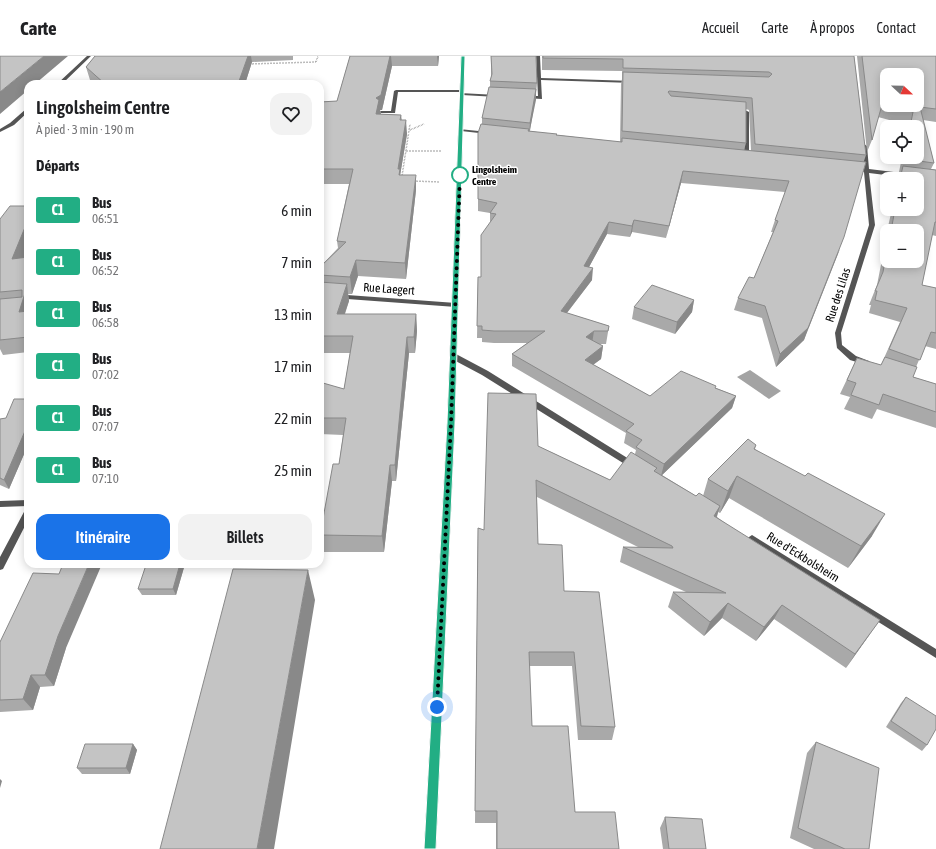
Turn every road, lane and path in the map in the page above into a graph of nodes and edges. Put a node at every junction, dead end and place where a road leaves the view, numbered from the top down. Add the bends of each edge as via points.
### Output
1 (89, 56) edge
2 (318, 56) edge
3 (463, 56) edge
4 (538, 56) edge
5 (246, 64) edge
6 (540, 79) junction
7 (62, 80) edge
8 (641, 82) edge
9 (462, 93) junction
10 (506, 96) edge
11 (519, 97) edge
12 (732, 110) edge
13 (381, 112) edge
14 (24, 114) edge
15 (410, 124) dead end
16 (424, 124) dead end
17 (461, 130) junction
18 (0, 131) edge
19 (410, 131) junction
20 (497, 134) edge
21 (863, 140) edge
22 (406, 151) junction
23 (460, 151) junction
24 (740, 158) edge
25 (747, 159) junction
26 (755, 160) edge
27 (844, 168) edge
28 (867, 171) junction
29 (880, 173) edge
30 (401, 181) edge
31 (408, 182) edge
32 (459, 182) junction
33 (324, 295) edge
34 (456, 305) junction
35 (453, 356) junction
36 (875, 366) edge
37 (640, 470) edge
38 (24, 503) edge
39 (0, 504) edge
40 (24, 520) edge
41 (741, 532) edge
42 (0, 566) edge
43 (936, 654) edge
44 (430, 849) edge

1 - 7 street
2 - 5 path via 316,62
3 - 9 main road
4 - 6 street
6 - 8 street
6 - 11 street via 540,98
9 - 10 street
9 - 13 street via 396,91 393,112
9 - 17 main road
12 - 25 street via 747,112
14 - 18 street
15 - 19 path
16 - 19 path
17 - 20 street
17 - 23 main road
19 - 22 path
21 - 28 street, Rue des Lilas
22 - 23 path
22 - 30 path
23 - 32 main road
24 - 25 street
25 - 26 street
27 - 28 street
28 - 29 street
28 - 36 street, Rue des Lilas via 872,224 838,333 839,346 853,358
31 - 32 path
32 - 34 main road
33 - 34 street, Rue Laegert
34 - 35 main road
35 - 37 street via 485,373
35 - 44 main road
38 - 39 street
40 - 42 street
41 - 43 street, Rue d'Eckbolsheim

